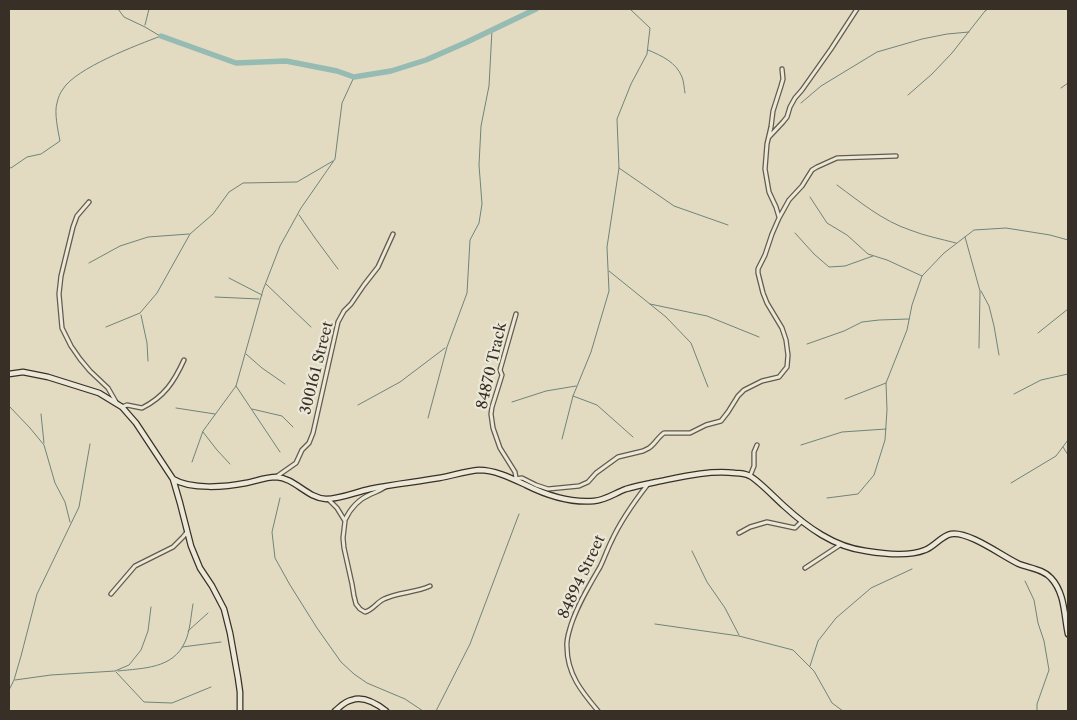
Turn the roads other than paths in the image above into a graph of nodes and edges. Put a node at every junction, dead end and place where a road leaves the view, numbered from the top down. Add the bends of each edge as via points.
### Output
1 (857, 9) edge
2 (782, 69) dead end
3 (769, 137) junction
4 (896, 156) dead end
5 (89, 202) dead end
6 (779, 218) junction
7 (392, 234) dead end
8 (516, 314) dead end
9 (184, 360) dead end
10 (9, 374) edge
11 (116, 403) junction
12 (122, 406) junction
13 (756, 445) dead end
14 (750, 476) junction
15 (276, 478) junction
16 (515, 478) junction
17 (173, 479) junction
18 (648, 484) junction
19 (386, 486) junction
20 (328, 499) junction
21 (345, 521) junction
22 (802, 521) junction
23 (187, 532) junction
24 (739, 533) dead end
25 (840, 544) junction
26 (805, 568) dead end
27 (430, 586) dead end
28 (111, 594) dead end
29 (1064, 609) junction
30 (1068, 614) edge
31 (1068, 634) edge
32 (240, 711) edge
33 (335, 711) edge
34 (386, 711) edge
35 (598, 711) edge

1 - 3 street via 795,98 787,117
2 - 3 street
3 - 6 street via 766,177
4 - 6 street via 838,158 817,167 789,200
5 - 11 street via 77,216 61,276 62,328 80,359 108,388
6 - 16 street via 758,273 765,298 786,340 788,363 779,377 744,390 721,421 690,433 664,433 649,448 614,460 586,484 548,489
7 - 15 street, 300161 Street via 378,266 338,322 313,433 296,463
8 - 16 street, 84870 Track via 491,414 500,448
9 - 12 street via 160,397 142,408
10 - 11 street via 23,372 48,377 98,393
11 - 12 street
12 - 17 street
13 - 14 street
14 - 18 street via 695,474
14 - 22 street
15 - 17 street via 233,486 196,486
15 - 20 street via 286,479 316,497
16 - 18 street via 542,492 578,501 601,500 625,489
16 - 19 street via 478,470
17 - 23 street
18 - 35 street, 84894 Street via 613,537 576,610 569,633 566,647 575,681
19 - 20 street
19 - 21 street via 358,502
20 - 21 street
21 - 27 street via 344,548 360,610 370,611 382,599
22 - 24 street via 792,528 766,522
22 - 25 street
23 - 28 street via 173,547 135,566
23 - 32 street via 200,568 224,609 238,678
25 - 26 street
25 - 29 street via 863,551 909,554 927,550 947,535 961,535 1050,576 1058,588
29 - 30 street
29 - 31 street
33 - 34 street via 357,699 374,703

